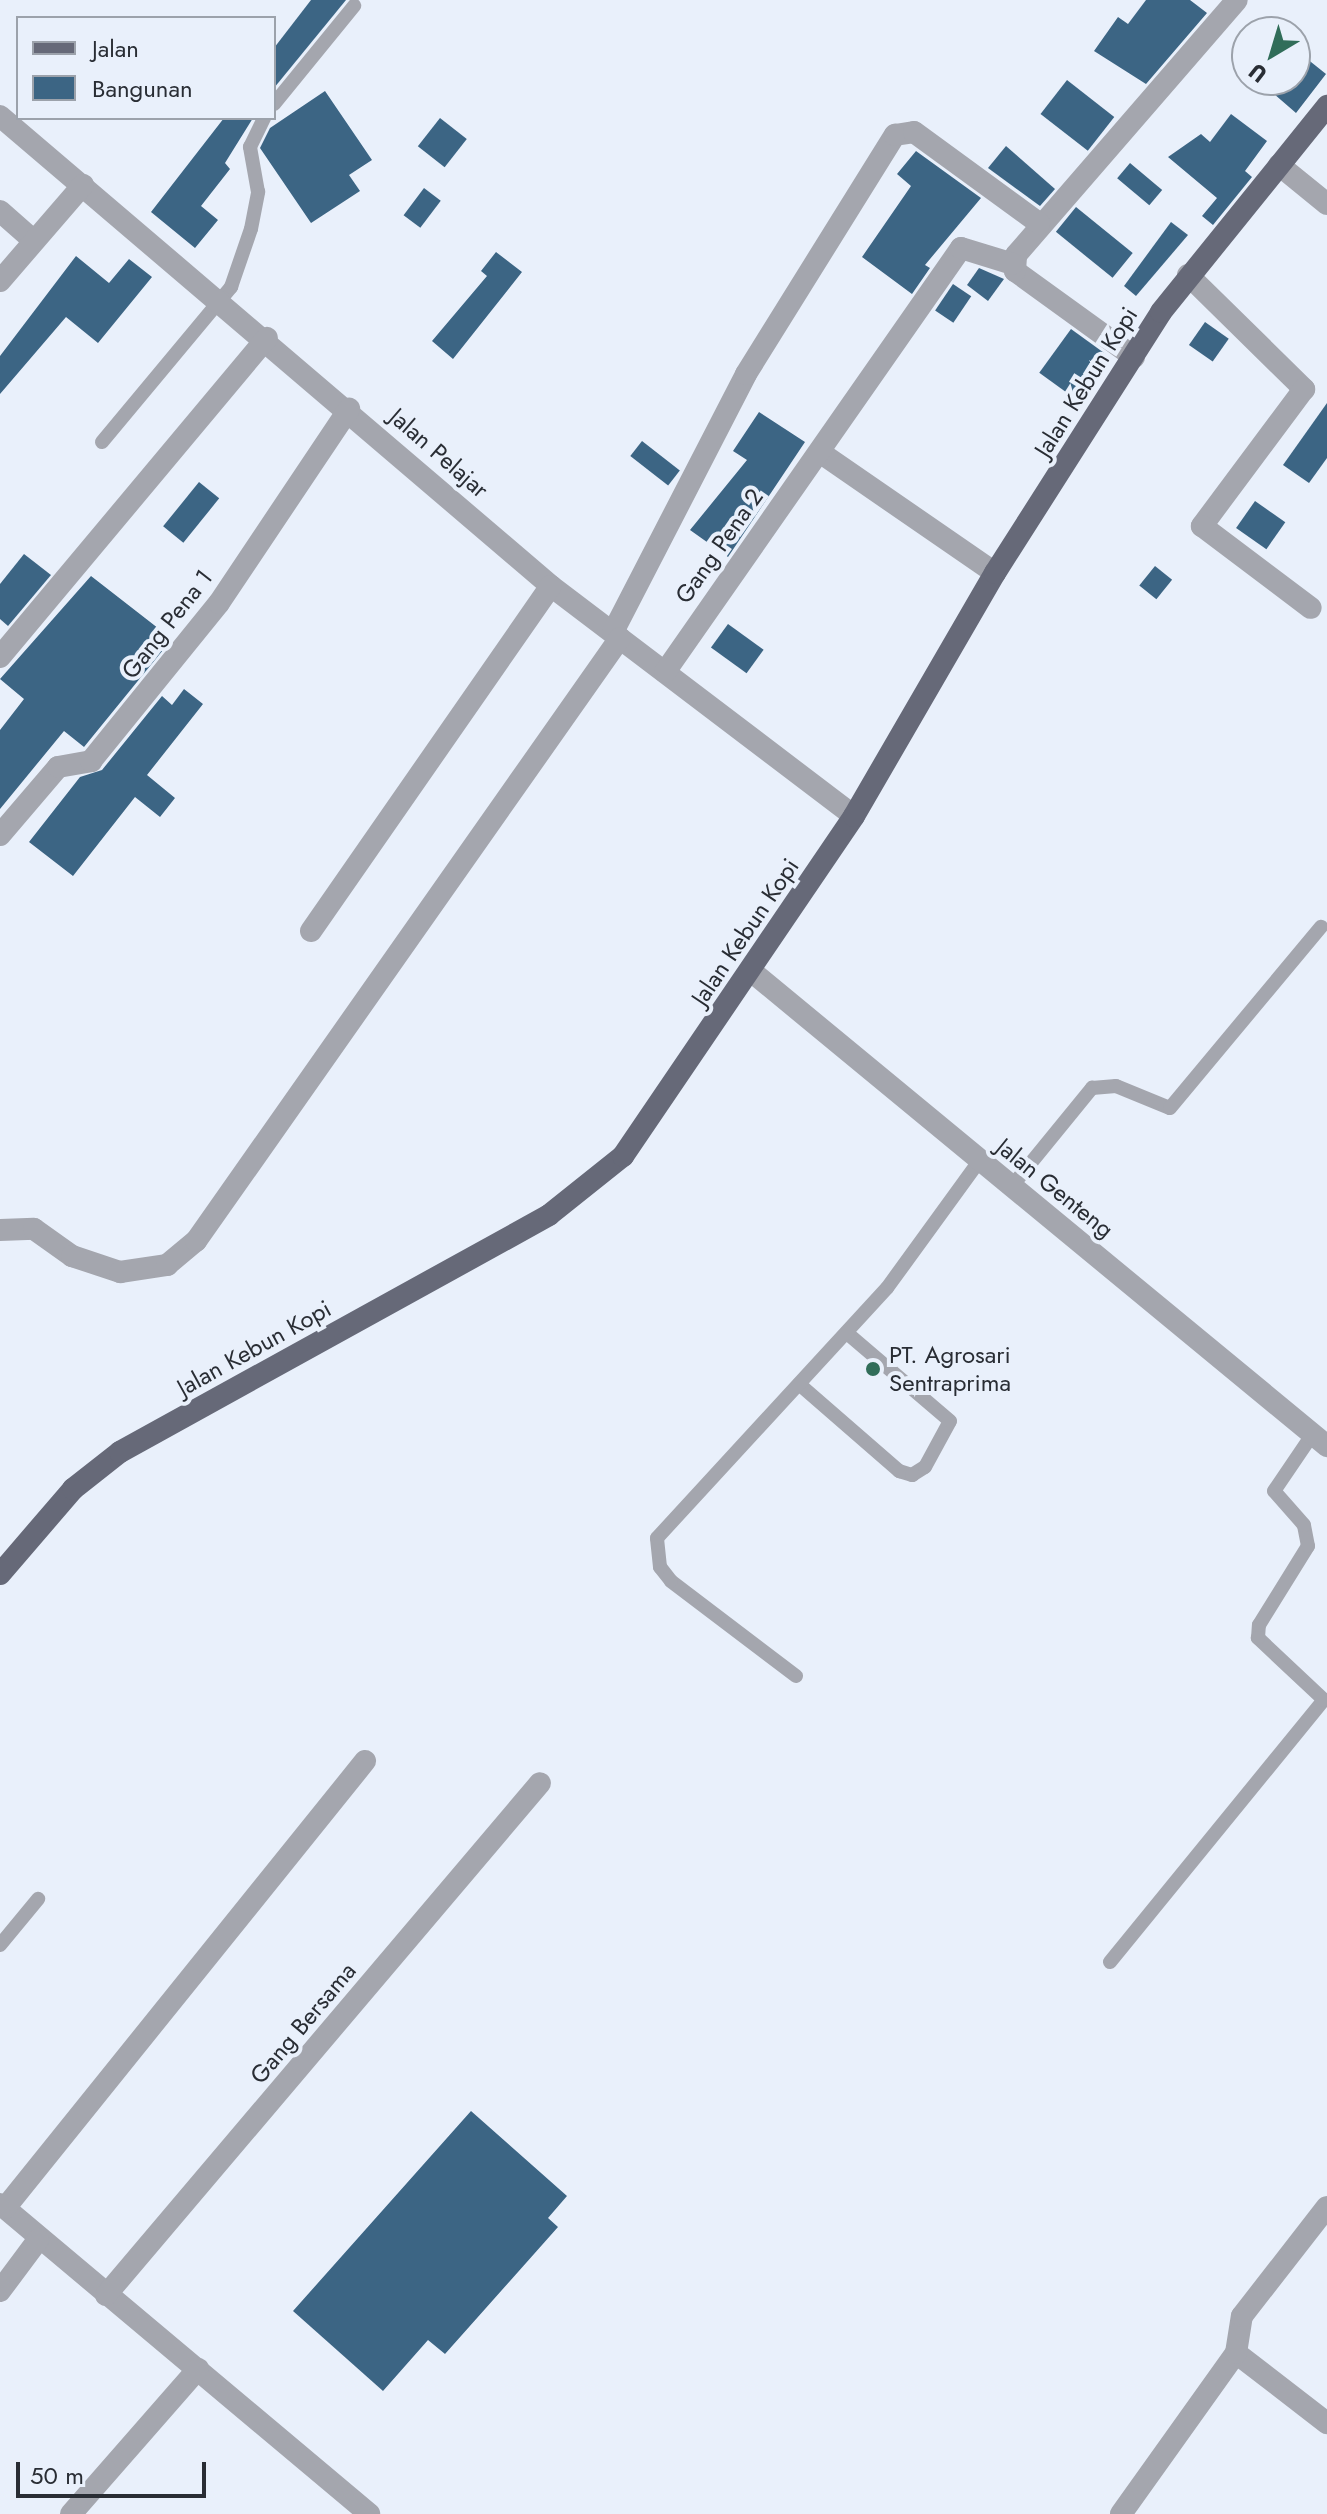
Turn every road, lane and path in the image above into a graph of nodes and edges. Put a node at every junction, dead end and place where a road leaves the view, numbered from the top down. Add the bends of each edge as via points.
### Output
1 (1237, 0) edge
2 (354, 6) dead end
3 (276, 102) edge
4 (1327, 106) edge
5 (0, 116) edge
6 (263, 120) edge
7 (1279, 165) junction
8 (83, 185) junction
9 (1327, 204) edge
10 (0, 211) edge
11 (1039, 223) junction
12 (34, 241) junction
13 (1013, 264) junction
14 (1188, 275) junction
15 (0, 281) edge
16 (223, 301) junction
17 (267, 338) junction
18 (1134, 357) junction
19 (349, 409) junction
20 (102, 442) dead end
21 (821, 453) junction
22 (995, 573) junction
23 (551, 586) junction
24 (1311, 608) dead end
25 (616, 635) junction
26 (2, 650) edge
27 (665, 672) junction
28 (854, 816) junction
29 (0, 835) edge
30 (1321, 927) dead end
31 (311, 931) dead end
32 (751, 971) junction
33 (980, 1160) junction
34 (1012, 1186) junction
35 (0, 1230) edge
36 (847, 1333) junction
37 (799, 1384) junction
38 (1320, 1440) edge
39 (0, 1574) edge
40 (796, 1676) dead end
41 (1325, 1702) edge
42 (365, 1761) dead end
43 (540, 1783) dead end
44 (38, 1899) dead end
45 (0, 1945) edge
46 (1110, 1962) dead end
47 (2, 2206) edge
48 (1327, 2207) edge
49 (38, 2240) junction
50 (0, 2291) edge
51 (106, 2295) junction
52 (1236, 2353) junction
53 (198, 2369) junction
54 (1327, 2423) edge
55 (71, 2514) edge
56 (369, 2514) edge
57 (1121, 2514) edge

1 - 11 street via 1132,127
2 - 3 lane
4 - 7 main road, Jalan Kebun Kopi
5 - 8 street, Jalan Pelajar
6 - 16 lane via 250,147 258,192 251,229
7 - 9 street
7 - 14 main road, Jalan Kebun Kopi
8 - 12 street
8 - 16 street, Jalan Pelajar
10 - 12 street
11 - 13 street
11 - 25 street via 914,132 895,135 746,374
12 - 15 street
13 - 18 street
13 - 21 street, Gang Pena 2 via 961,248
14 - 18 main road, Jalan Kebun Kopi
14 - 24 street via 1304,389 1202,526
16 - 17 street, Jalan Pelajar
16 - 20 lane
17 - 19 street, Jalan Pelajar
17 - 26 street
18 - 22 main road, Jalan Kebun Kopi
19 - 23 street, Jalan Pelajar
19 - 29 street, Gang Pena 1 via 219,603 91,761 58,767
21 - 22 street
21 - 27 street, Gang Pena 2 via 766,520
22 - 28 main road, Jalan Kebun Kopi
23 - 25 street, Jalan Pelajar
23 - 31 street
25 - 27 street, Jalan Pelajar
25 - 35 street via 196,1241 167,1265 120,1272 72,1256 34,1229
27 - 28 street, Jalan Pelajar
28 - 32 main road, Jalan Kebun Kopi
30 - 34 lane via 1170,1108 1116,1086 1092,1088
32 - 33 street, Jalan Genteng
32 - 39 main road, Jalan Kebun Kopi via 623,1156 589,1190 120,1452 73,1489
33 - 34 street, Jalan Genteng
33 - 36 lane
34 - 38 street, Jalan Genteng
36 - 37 lane
36 - 37 lane via 950,1421 925,1467 912,1475 899,1471
37 - 40 lane via 657,1538 655,1551 671,1581
38 - 41 lane via 1274,1491 1304,1525 1308,1546 1259,1625 1258,1638
41 - 46 lane
42 - 47 street
43 - 51 street, Gang Bersama
44 - 45 lane
47 - 49 street
48 - 52 street via 1242,2316
49 - 50 street
49 - 51 street
51 - 53 street
52 - 54 street
52 - 57 street
53 - 55 street
53 - 56 street

